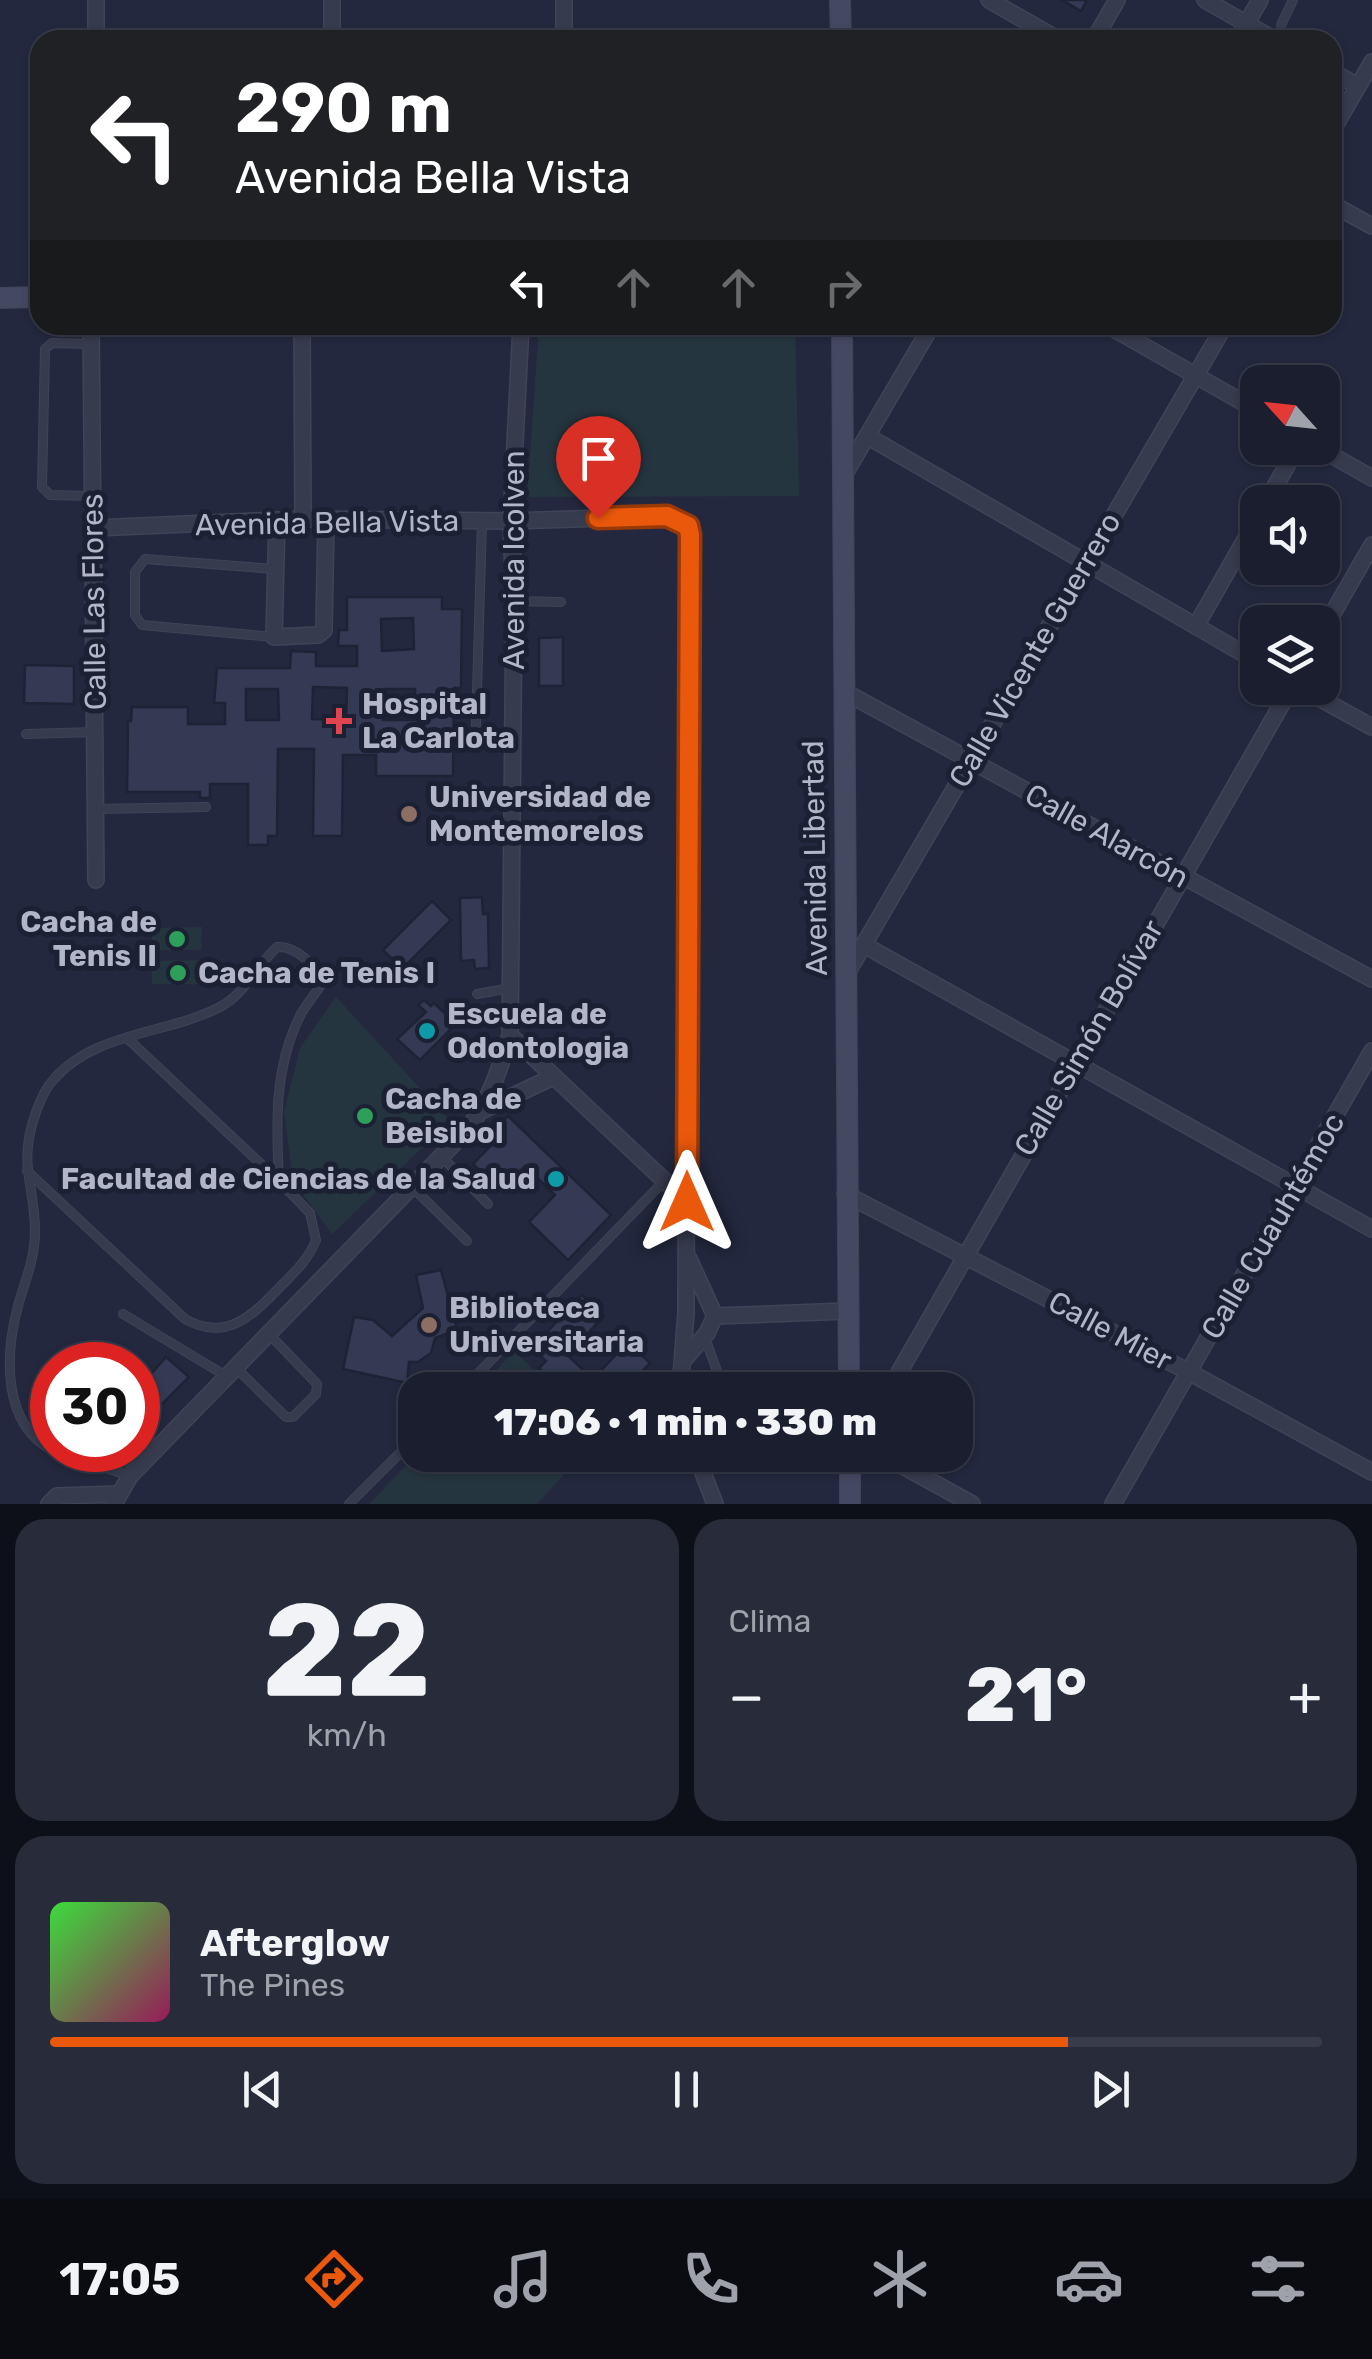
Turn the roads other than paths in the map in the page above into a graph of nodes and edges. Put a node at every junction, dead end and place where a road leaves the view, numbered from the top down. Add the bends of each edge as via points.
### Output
1 (96, 0) edge
2 (332, 0) edge
3 (564, 0) edge
4 (840, 0) edge
5 (989, 0) edge
6 (1116, 0) edge
7 (1205, 0) edge
8 (1260, 0) edge
9 (1293, 0) edge
10 (1246, 24) junction
11 (96, 30) edge
12 (332, 30) edge
13 (564, 30) edge
14 (840, 30) edge
15 (1042, 30) edge
16 (1100, 30) edge
17 (1243, 30) edge
18 (1267, 30) edge
19 (1279, 30) edge
20 (1372, 62) edge
21 (1342, 77) edge
22 (1358, 86) junction
23 (1342, 114) edge
24 (1342, 210) edge
25 (1372, 226) edge
26 (30, 297) edge
27 (0, 298) edge
28 (92, 335) edge
29 (302, 335) edge
30 (520, 335) edge
31 (842, 335) edge
32 (926, 335) edge
33 (1126, 335) edge
34 (1219, 335) edge
35 (92, 344) junction
36 (1198, 374) junction
37 (1240, 399) edge
38 (867, 436) junction
39 (1340, 460) edge
40 (843, 478) junction
41 (1372, 478) edge
42 (92, 496) junction
43 (303, 519) junction
44 (277, 520) junction
45 (326, 521) junction
46 (482, 521) junction
47 (511, 521) junction
48 (94, 528) junction
49 (1372, 545) edge
50 (1240, 549) edge
51 (1085, 560) junction
52 (276, 569) junction
53 (514, 601) junction
54 (561, 602) dead end
55 (1338, 605) edge
56 (1196, 626) junction
57 (274, 636) junction
58 (1240, 652) edge
59 (843, 691) junction
60 (1281, 705) edge
61 (1332, 705) edge
62 (476, 726) dead end
63 (1372, 727) edge
64 (96, 732) junction
65 (26, 734) dead end
66 (971, 761) junction
67 (206, 807) dead end
68 (96, 809) junction
69 (1180, 878) junction
70 (96, 880) dead end
71 (864, 946) junction
72 (846, 975) junction
73 (1372, 980) edge
74 (511, 988) junction
75 (477, 994) dead end
76 (510, 1035) junction
77 (126, 1038) junction
78 (1372, 1051) edge
79 (1076, 1064) junction
80 (553, 1078) junction
81 (484, 1110) junction
82 (441, 1156) junction
83 (26, 1171) junction
84 (279, 1180) junction
85 (665, 1180) junction
86 (412, 1186) junction
87 (1295, 1188) junction
88 (845, 1194) junction
89 (687, 1202) junction
90 (488, 1204) dead end
91 (1372, 1229) edge
92 (467, 1240) dead end
93 (686, 1250) junction
94 (964, 1256) junction
95 (713, 1309) junction
96 (847, 1311) junction
97 (123, 1314) dead end
98 (686, 1316) junction
99 (269, 1334) junction
100 (706, 1335) junction
101 (683, 1361) junction
102 (717, 1371) dead end
103 (231, 1372) junction
104 (479, 1372) edge
105 (682, 1372) edge
106 (848, 1372) edge
107 (899, 1372) edge
108 (1189, 1372) junction
109 (30, 1433) edge
110 (398, 1455) edge
111 (118, 1472) edge
112 (703, 1472) edge
113 (851, 1472) edge
114 (914, 1472) edge
115 (1372, 1472) edge
116 (130, 1476) junction
117 (116, 1499) edge
118 (54, 1500) edge
119 (350, 1504) edge
120 (716, 1504) edge
121 (850, 1504) edge
122 (972, 1504) edge
123 (1113, 1504) edge

1 - 11 street
2 - 12 street
3 - 13 street
4 - 14 street
5 - 15 street
6 - 16 street
7 - 10 street
8 - 10 street
9 - 19 lane
10 - 17 street
10 - 18 street
20 - 22 street
21 - 22 street
22 - 23 street
24 - 25 street
26 - 27 street
28 - 35 street, Calle Las Flores
29 - 43 street
30 - 47 street, Avenida Icolven
31 - 40 street, Avenida Libertad
32 - 38 street
33 - 36 street
34 - 36 street, Calle Vicente Guerrero
35 - 42 street, Calle Las Flores
35 - 42 lane via 52,343 45,350 42,486 50,495
36 - 37 street
36 - 51 street, Calle Vicente Guerrero
38 - 40 street
38 - 51 street
39 - 41 street
40 - 59 street, Avenida Libertad
42 - 48 street, Calle Las Flores
43 - 44 street, Avenida Bella Vista
43 - 45 street, Avenida Bella Vista
44 - 48 street, Avenida Bella Vista
44 - 52 street
45 - 46 street, Avenida Bella Vista
45 - 57 street via 324,630
46 - 47 street, Avenida Bella Vista
46 - 62 lane
47 - 53 street, Avenida Icolven
47 - 89 street, Avenida Bella Vista via 667,516 688,526
48 - 64 street, Calle Las Flores
49 - 55 street
50 - 56 street
51 - 56 street
51 - 66 street, Calle Vicente Guerrero
52 - 57 street
52 - 57 lane via 145,559 134,572 135,615 142,625
53 - 54 lane
53 - 74 street, Avenida Icolven
56 - 58 street
59 - 66 street, Calle Alarcón
59 - 72 street, Avenida Libertad
60 - 69 street, Calle Simón Bolívar
61 - 63 street
64 - 65 lane
64 - 68 street, Calle Las Flores
66 - 69 street, Calle Alarcón
66 - 71 street, Calle Vicente Guerrero
67 - 68 lane
68 - 70 street, Calle Las Flores
69 - 73 street, Calle Alarcón
69 - 79 street, Calle Simón Bolívar
71 - 72 street, Calle Vicente Guerrero
71 - 79 street
72 - 88 street, Avenida Libertad
74 - 75 lane
74 - 76 street, Avenida Icolven
76 - 80 street
76 - 81 street, Avenida Icolven
77 - 83 lane via 71,1063 52,1080 28,1134
77 - 84 lane
77 - 84 lane via 226,1004 277,946 306,958 322,983 298,1020 282,1067 275,1116
78 - 87 street, Calle Cuauhtémoc
79 - 87 street
79 - 94 street, Calle Simón Bolívar
80 - 81 street
80 - 85 street
81 - 82 street
82 - 86 street
82 - 90 lane
83 - 84 lane via 185,1319 211,1329 252,1316 311,1252 316,1240 310,1213
83 - 109 lane via 35,1232 17,1308 11,1388
85 - 89 street
85 - 104 lane
86 - 92 lane
86 - 99 street
87 - 91 street
87 - 108 street, Calle Cuauhtémoc
88 - 94 street, Calle Mier
88 - 96 street, Avenida Libertad
89 - 93 street
93 - 95 street
93 - 98 street
94 - 107 street, Calle Simón Bolívar
94 - 108 street, Calle Mier
95 - 96 street
95 - 98 street
95 - 100 street
96 - 106 street, Avenida Libertad
97 - 103 lane
98 - 100 street
98 - 101 street
99 - 103 street
99 - 103 lane via 317,1384 316,1394 286,1418
100 - 101 street
100 - 102 lane
101 - 105 street
103 - 116 street
108 - 115 street, Calle Mier
108 - 123 street, Calle Cuauhtémoc
110 - 119 lane
111 - 116 lane
112 - 120 street
113 - 121 street
114 - 122 street
116 - 117 street
117 - 118 street

